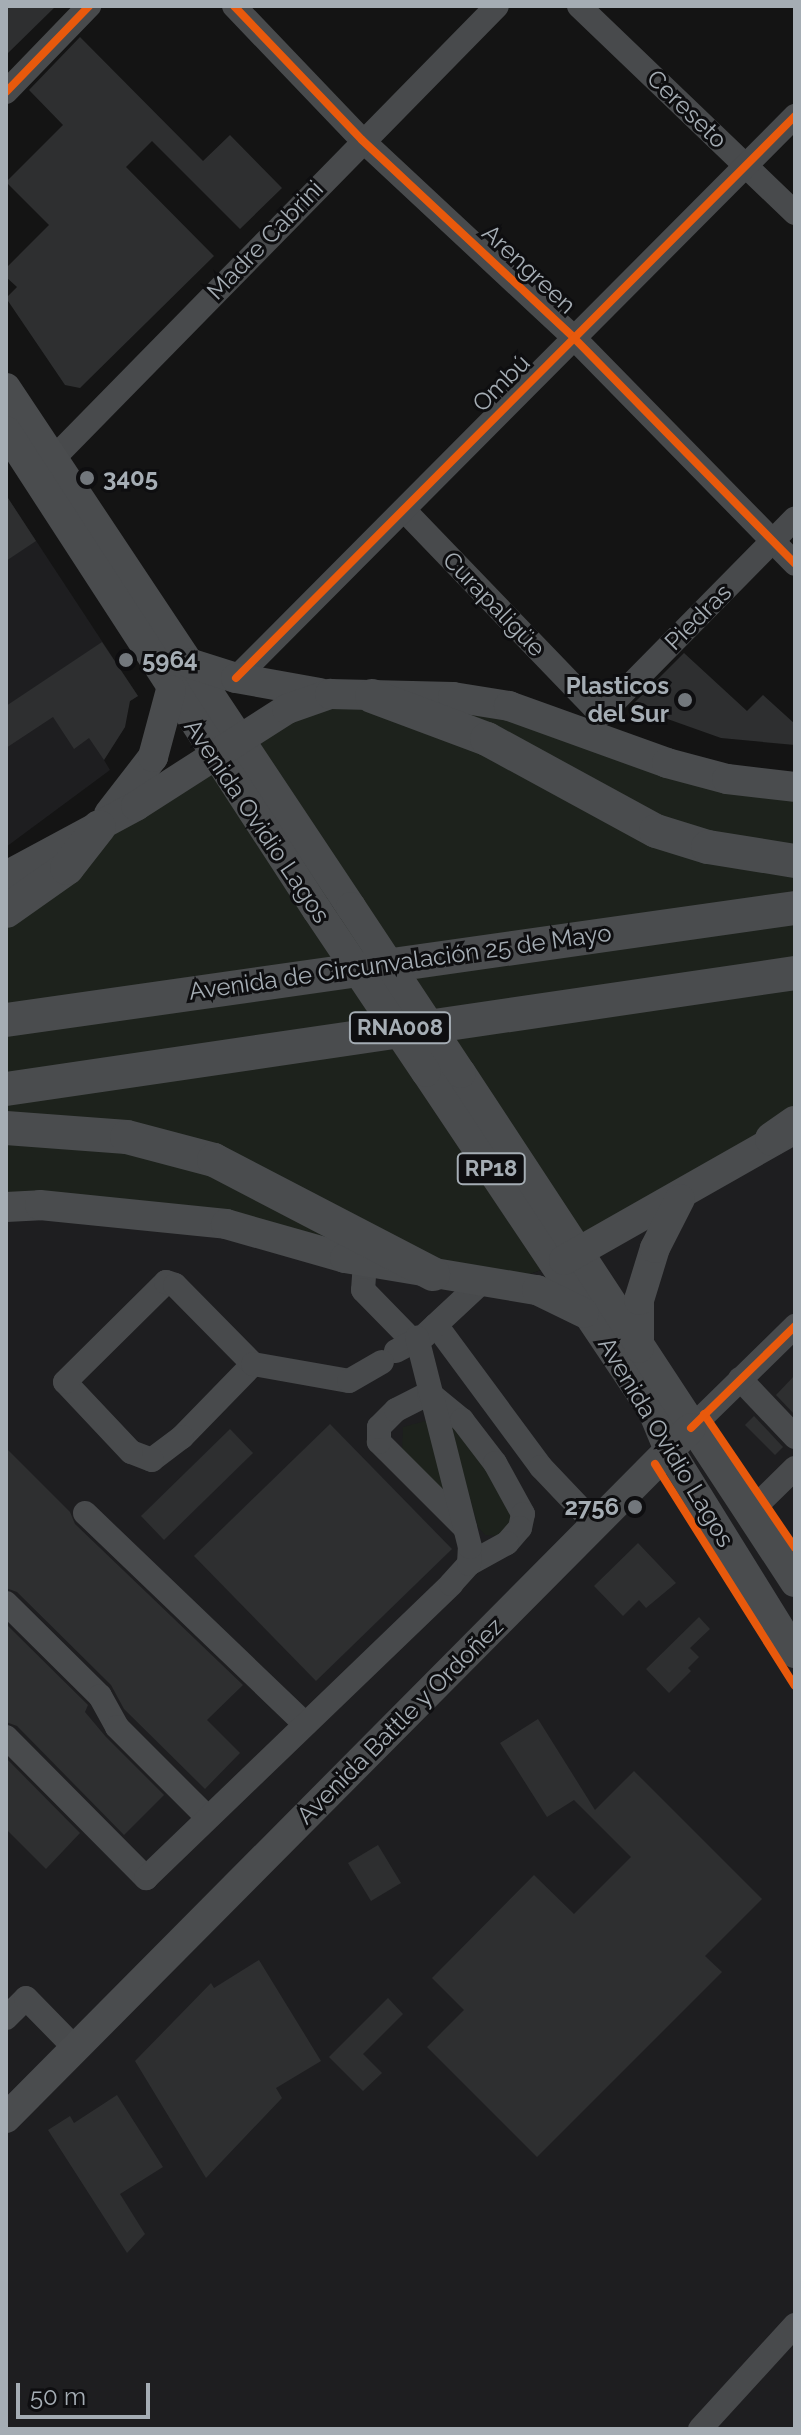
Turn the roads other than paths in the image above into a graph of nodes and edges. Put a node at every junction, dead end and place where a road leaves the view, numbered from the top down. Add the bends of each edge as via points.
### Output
1 (89, 6) edge
2 (234, 6) edge
3 (497, 6) edge
4 (579, 6) edge
5 (6, 92) edge
6 (795, 116) edge
7 (362, 140) junction
8 (746, 165) junction
9 (795, 213) edge
10 (574, 338) junction
11 (6, 388) edge
12 (6, 431) edge
13 (44, 468) junction
14 (404, 510) junction
15 (795, 518) edge
16 (772, 541) junction
17 (795, 564) edge
18 (189, 663) junction
19 (236, 678) junction
20 (171, 690) junction
21 (330, 694) junction
22 (372, 696) junction
23 (599, 727) junction
24 (240, 738) junction
25 (214, 757) junction
26 (795, 787) edge
27 (99, 827) junction
28 (795, 861) edge
29 (6, 876) edge
30 (795, 908) edge
31 (6, 911) edge
32 (795, 973) edge
33 (6, 1020) edge
34 (6, 1089) edge
35 (6, 1128) edge
36 (787, 1131) edge
37 (680, 1199) junction
38 (6, 1207) edge
39 (568, 1258) junction
40 (365, 1262) junction
41 (433, 1274) junction
42 (492, 1283) junction
43 (589, 1316) junction
44 (795, 1326) edge
45 (408, 1343) junction
46 (639, 1348) junction
47 (253, 1364) junction
48 (740, 1379) junction
49 (429, 1393) junction
50 (691, 1428) junction
51 (795, 1437) edge
52 (669, 1450) junction
53 (795, 1468) edge
54 (750, 1512) junction
55 (85, 1513) dead end
56 (595, 1524) junction
57 (465, 1528) junction
58 (469, 1564) junction
59 (795, 1582) edge
60 (6, 1603) edge
61 (795, 1653) edge
62 (303, 1722) junction
63 (6, 1737) edge
64 (207, 1817) junction
65 (6, 2018) edge
66 (75, 2048) junction
67 (6, 2118) edge
68 (795, 2325) edge
69 (700, 2429) edge

1 - 5 street
2 - 7 street, Arengreen
3 - 7 street, Madre Cabrini
4 - 8 street, Cereseto
6 - 8 street, Ombú
7 - 10 street, Arengreen
7 - 13 street, Madre Cabrini
8 - 9 street, Cereseto
8 - 10 street, Ombú
10 - 14 street, Ombú
10 - 16 street, Arengreen
11 - 13 main road, Avenida Ovidio Lagos
12 - 13 main road, Avenida Ovidio Lagos
13 - 18 main road, Avenida Ovidio Lagos
13 - 20 main road, Avenida Ovidio Lagos
14 - 19 street, Ombú
14 - 23 street, Curapaligüe
15 - 16 street, Piedras
16 - 17 street, Arengreen
16 - 23 street, Piedras
18 - 19 main road
18 - 24 main road, Avenida Ovidio Lagos
19 - 21 main road
20 - 25 main road, Avenida Ovidio Lagos
20 - 27 main road via 153,757
21 - 22 main road
21 - 24 main road via 287,709
22 - 23 main road via 453,697
22 - 28 highway via 487,739 656,831 708,847
23 - 26 main road via 727,779
24 - 25 main road
24 - 39 main road, Avenida Ovidio Lagos / RP18, bridge via 461,1073
25 - 27 main road
25 - 39 main road, Avenida Ovidio Lagos / RP18, bridge via 426,1072
27 - 29 main road
27 - 31 highway via 67,868
30 - 33 highway, Avenida de Circunvalación 25 de Mayo
32 - 34 highway, RNA008
35 - 41 highway via 127,1137 214,1160
36 - 37 main road
37 - 39 main road
37 - 46 main road via 655,1248 639,1300
38 - 40 main road via 40,1205 226,1224
39 - 42 main road
39 - 43 main road, Avenida Ovidio Lagos / RP18
39 - 46 main road, Avenida Ovidio Lagos / RP18
40 - 41 main road
40 - 45 street via 363,1290
41 - 42 main road
42 - 43 main road, RP18 via 562,1300
42 - 45 street
43 - 52 main road, Avenida Ovidio Lagos / RP18 via 652,1409
44 - 48 street, Avenida Battle y Ordoñez
45 - 47 street via 349,1381
45 - 49 street
45 - 56 street
46 - 50 main road, Avenida Ovidio Lagos / RP18
47 - 47 street via 166,1282 65,1382 131,1452 152,1460 174,1445
48 - 50 street, Avenida Battle y Ordoñez
48 - 51 street
49 - 57 street
49 - 57 street via 396,1410 379,1427 379,1442
49 - 58 street via 462,1420 495,1463 523,1514 520,1528 507,1543
50 - 52 main road, Avenida Battle y Ordoñez
50 - 54 main road, Avenida Ovidio Lagos / RP18
52 - 56 main road, Avenida Battle y Ordoñez
52 - 61 main road, Avenida Ovidio Lagos / RP18
53 - 54 street
54 - 59 main road, Avenida Ovidio Lagos / RP18
55 - 62 street
56 - 66 main road, Avenida Battle y Ordoñez
57 - 58 street
58 - 62 street
60 - 64 street via 100,1696 117,1727
62 - 64 street
63 - 64 street via 146,1878
65 - 66 street via 26,1998
66 - 67 main road, Avenida Battle y Ordoñez
68 - 69 street

